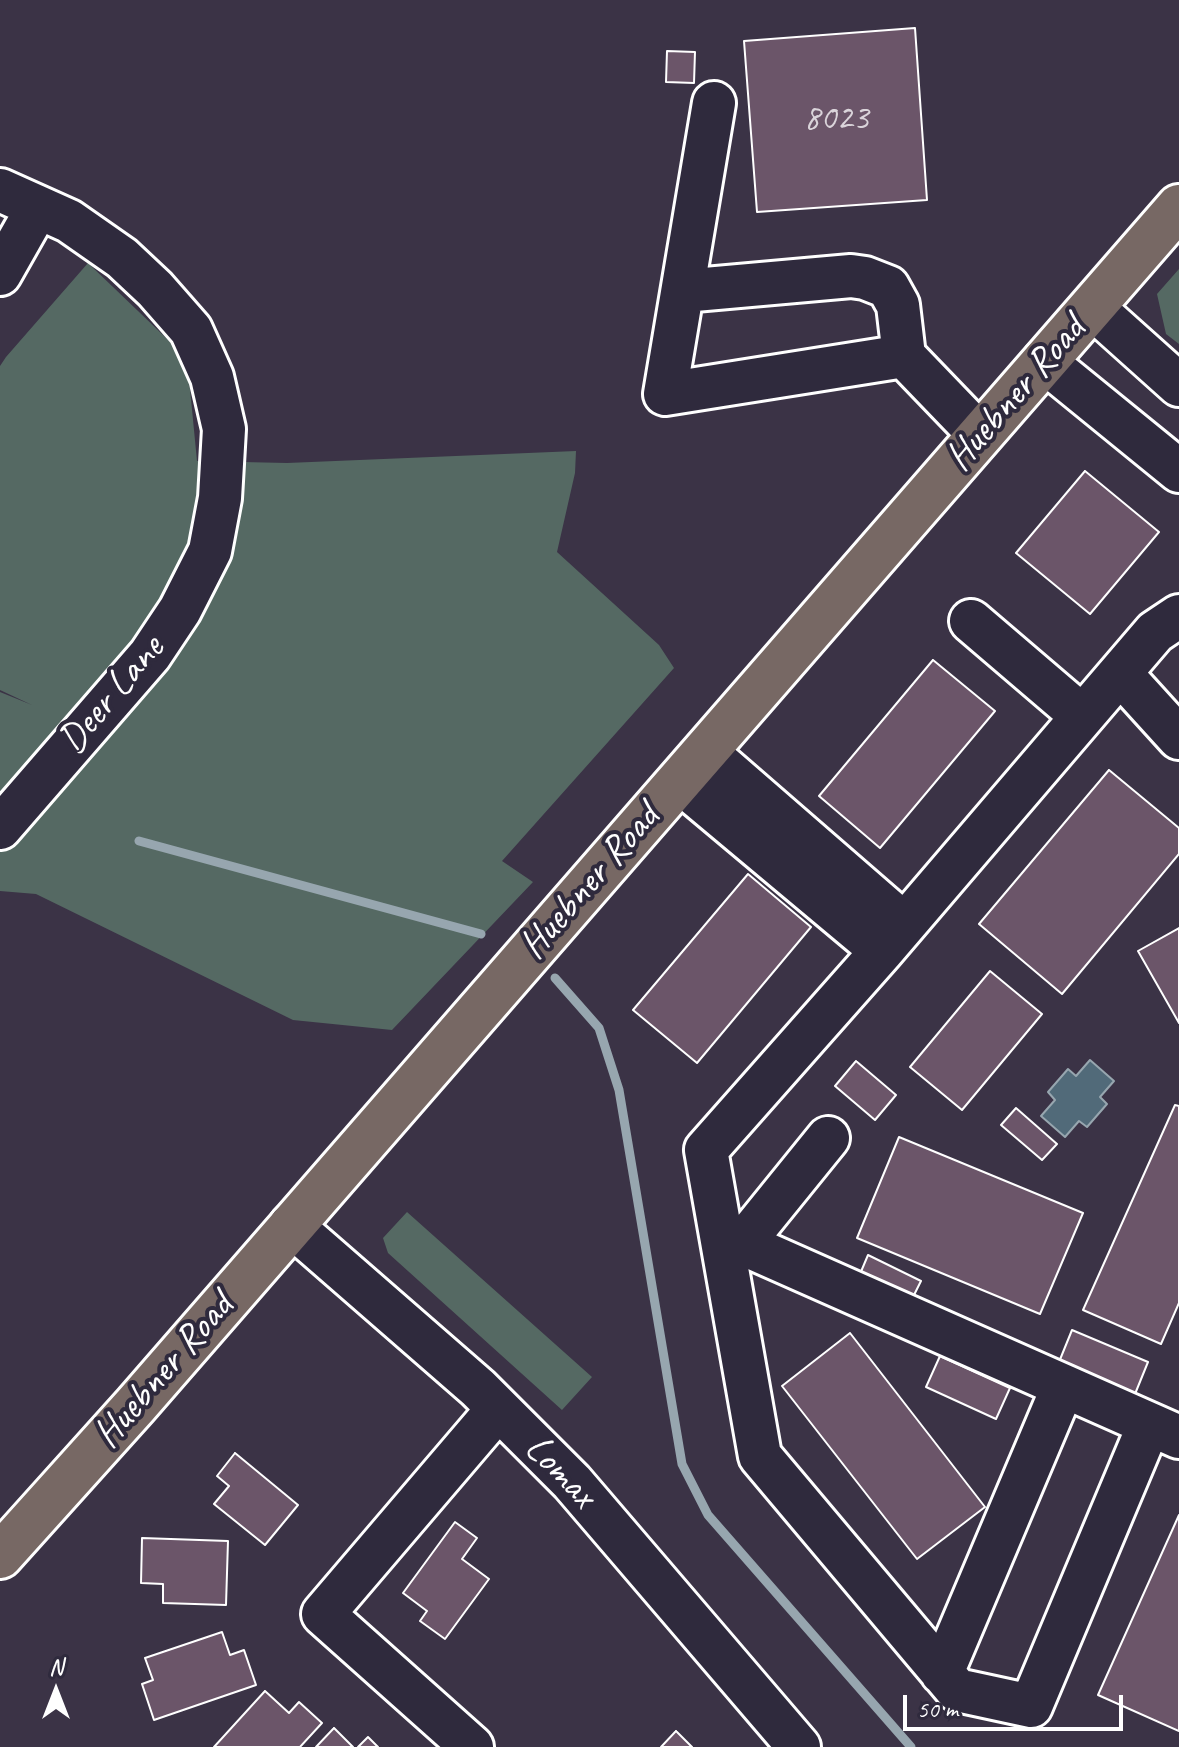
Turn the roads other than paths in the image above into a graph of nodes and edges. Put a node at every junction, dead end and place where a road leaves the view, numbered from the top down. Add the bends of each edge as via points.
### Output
1 (714, 103) dead end
2 (0, 190) edge
3 (38, 207) junction
4 (1179, 207) edge
5 (0, 274) edge
6 (683, 291) junction
7 (1092, 307) junction
8 (904, 356) junction
9 (1044, 361) junction
10 (1179, 385) edge
11 (980, 435) junction
12 (1179, 471) edge
13 (1179, 616) edge
14 (971, 621) dead end
15 (1120, 673) junction
16 (1082, 716) junction
17 (1179, 738) edge
18 (692, 766) junction
19 (0, 828) edge
20 (893, 937) junction
21 (828, 1138) dead end
22 (291, 1225) junction
23 (732, 1239) junction
24 (1063, 1387) junction
25 (498, 1409) junction
26 (1164, 1431) edge
27 (0, 1556) edge
28 (942, 1673) junction
29 (472, 1747) edge
30 (799, 1747) edge

1 - 6 street
2 - 3 street, Deer Lane
3 - 5 street
3 - 19 street, Deer Lane via 69,221 122,258 191,330 212,377 224,429 220,498 210,551 180,610 150,655
4 - 7 main road, Huebner Road
6 - 8 street via 865,278 888,287 898,305
6 - 8 street via 665,394
7 - 9 main road, Huebner Road
7 - 10 street
8 - 11 street
9 - 11 main road, Huebner Road
9 - 12 street
11 - 18 main road, Huebner Road
13 - 15 street via 1155,632
14 - 16 street
15 - 16 street
15 - 17 street
16 - 20 street
18 - 20 street
18 - 22 main road, Huebner Road
20 - 23 street via 706,1150
21 - 23 street
22 - 25 street, Lomax
22 - 27 main road, Huebner Road
23 - 24 street
23 - 28 street via 760,1456
24 - 26 street
24 - 28 street
25 - 29 street via 323,1614
25 - 30 street, Lomax via 572,1482
26 - 28 street via 1031,1706 957,1690

